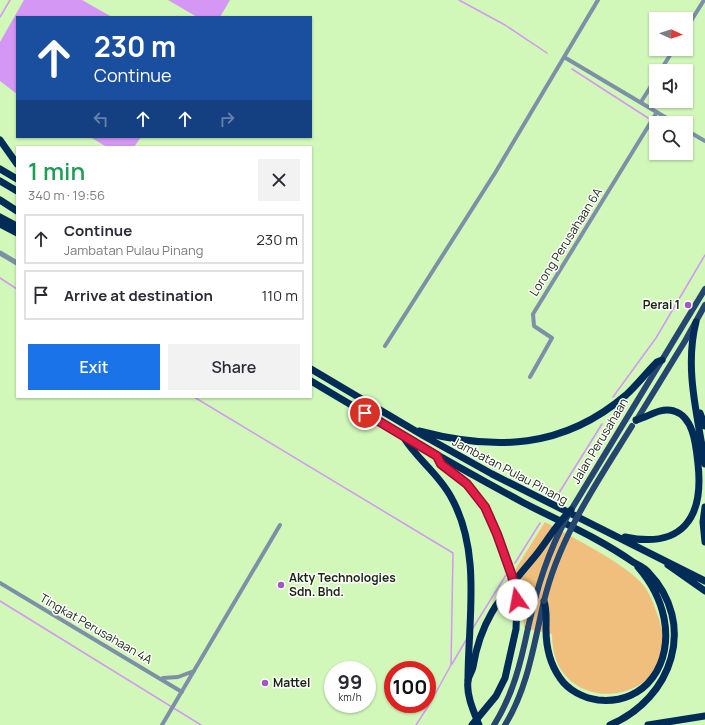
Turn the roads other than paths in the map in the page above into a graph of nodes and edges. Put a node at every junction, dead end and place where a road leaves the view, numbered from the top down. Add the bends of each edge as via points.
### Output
1 (598, 0) edge
2 (704, 0) edge
3 (693, 18) edge
4 (564, 57) junction
5 (649, 90) edge
6 (642, 102) junction
7 (657, 112) junction
8 (664, 116) edge
9 (693, 134) edge
10 (0, 140) edge
11 (705, 141) edge
12 (16, 163) edge
13 (0, 169) edge
14 (16, 178) edge
15 (0, 181) edge
16 (16, 190) edge
17 (0, 200) edge
18 (16, 210) edge
19 (0, 217) edge
20 (0, 224) edge
21 (16, 225) edge
22 (16, 232) edge
23 (0, 253) edge
24 (16, 262) edge
25 (705, 289) edge
26 (705, 305) edge
27 (696, 322) junction
28 (385, 346) dead end
29 (662, 360) junction
30 (312, 370) edge
31 (530, 377) dead end
32 (312, 382) edge
33 (695, 402) junction
34 (634, 423) junction
35 (705, 426) edge
36 (411, 429) junction
37 (403, 436) junction
38 (437, 456) junction
39 (705, 464) edge
40 (705, 507) edge
41 (571, 510) junction
42 (280, 525) dead end
43 (615, 535) junction
44 (705, 542) edge
45 (658, 556) junction
46 (634, 562) junction
47 (705, 581) edge
48 (0, 583) edge
49 (705, 591) edge
50 (544, 601) junction
51 (195, 671) junction
52 (153, 674) junction
53 (468, 680) junction
54 (182, 692) junction
55 (705, 716) edge
56 (162, 725) edge
57 (472, 725) edge
58 (479, 725) edge
59 (494, 725) edge
60 (505, 725) edge
61 (610, 725) edge
62 (648, 725) edge

1 - 4 street
2 - 3 street
4 - 6 street
4 - 28 street via 496,174
5 - 6 street
6 - 7 street
7 - 8 street
7 - 31 street, Lorong Perusahaan 6A via 533,314 534,326 552,338
9 - 11 street
10 - 12 highway
13 - 14 highway
15 - 16 highway
17 - 18 highway
19 - 21 highway
20 - 22 highway
23 - 24 street
25 - 29 main road, Jalan Perusahaan
26 - 27 main road, Jalan Perusahaan
27 - 33 highway via 691,358
27 - 34 main road, Jalan Perusahaan
29 - 36 highway via 606,411 582,425 550,436 514,443 476,442 444,438
29 - 41 main road, Jalan Perusahaan
30 - 36 highway, Jambatan Pulau Pinang
32 - 37 highway, Jambatan Pulau Pinang
33 - 35 highway
33 - 39 highway
34 - 43 highway via 655,412 667,410 678,413 688,422 698,459 698,499 692,517 682,529 672,535 644,540
34 - 50 main road, Jalan Perusahaan, bridge via 566,538
36 - 43 highway, Jambatan Pulau Pinang via 518,488
37 - 38 highway, Jambatan Pulau Pinang
37 - 53 highway via 452,497 465,530 470,562
38 - 46 highway, Jambatan Pulau Pinang
38 - 57 highway via 441,464 467,484 485,507 512,576 517,600 516,629 505,678 496,696
40 - 44 highway
41 - 53 highway, bridge via 562,518 493,610 479,638
41 - 59 main road, Jalan Perusahaan, bridge via 546,560 515,680
42 - 51 street
43 - 45 highway, Jambatan Pulau Pinang
45 - 47 highway, Jambatan Pulau Pinang
45 - 49 highway
46 - 50 highway via 654,589 664,619 665,642 664,655 656,674 635,694 616,700 599,700 582,696 567,686 551,662 546,640
46 - 61 highway, Jambatan Pulau Pinang via 653,577 667,601 674,623 672,652 664,678 650,697 632,714
48 - 52 street, Tingkat Perusahaan 4A
50 - 60 main road, Jalan Perusahaan via 522,688
51 - 52 street via 169,679
51 - 54 street
52 - 54 street, Tingkat Perusahaan 4A
53 - 58 highway, bridge via 471,704
54 - 56 street
55 - 62 highway

